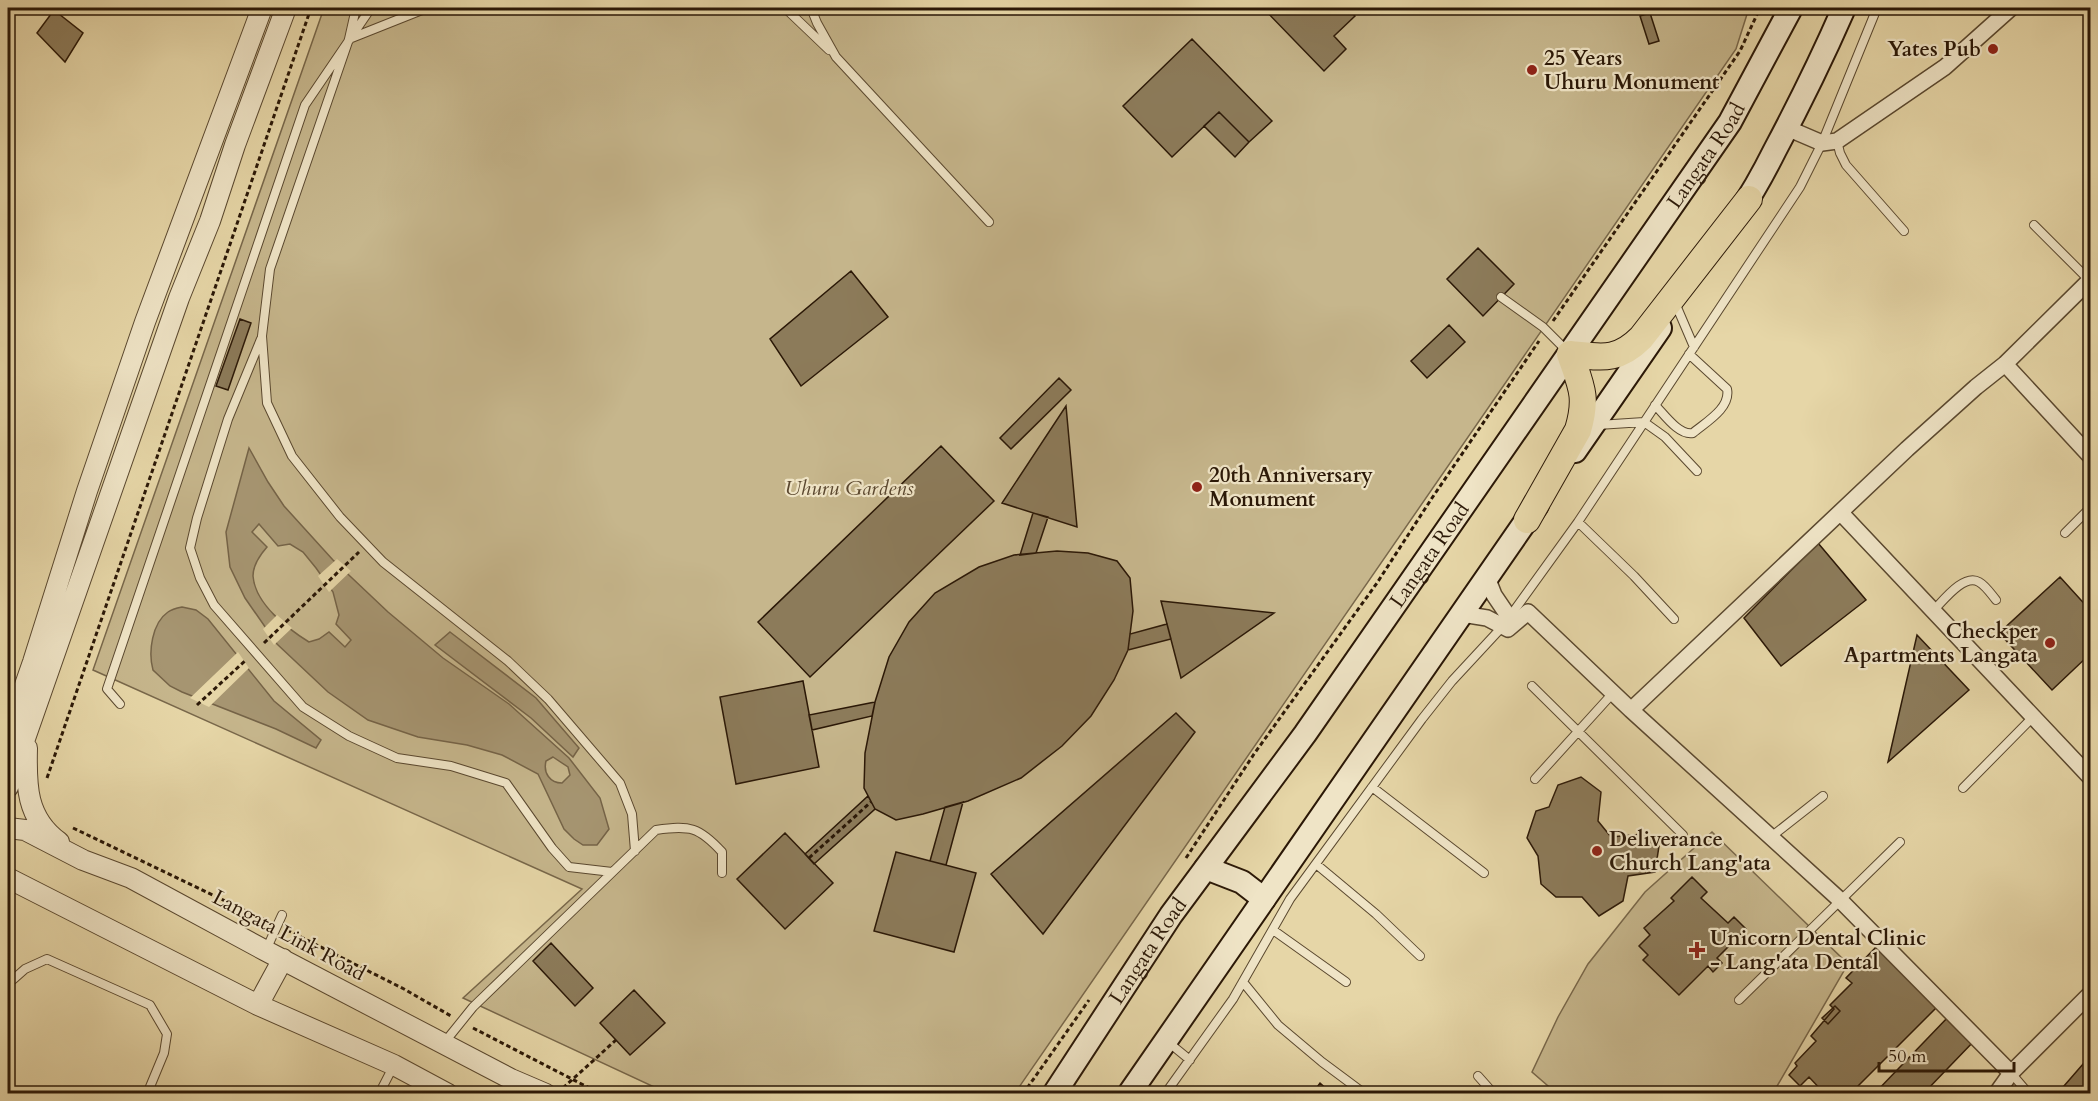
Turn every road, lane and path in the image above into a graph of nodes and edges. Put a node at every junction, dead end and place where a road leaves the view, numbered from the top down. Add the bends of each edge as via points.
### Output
1 (262, 8) edge
2 (286, 8) edge
3 (311, 8) edge
4 (356, 8) edge
5 (371, 8) edge
6 (427, 8) edge
7 (785, 8) edge
8 (811, 8) edge
9 (1760, 8) edge
10 (1791, 8) edge
11 (1844, 8) edge
12 (1877, 8) edge
13 (2011, 8) edge
14 (349, 39) junction
15 (836, 57) junction
16 (1787, 128) junction
17 (1838, 141) junction
18 (1822, 143) junction
19 (1749, 199) junction
20 (989, 222) dead end
21 (2034, 225) dead end
22 (1904, 231) dead end
23 (2090, 280) edge
24 (1501, 297) dead end
25 (1676, 305) junction
26 (1546, 330) junction
27 (262, 336) junction
28 (1692, 350) junction
29 (1570, 354) junction
30 (2005, 364) junction
31 (1655, 405) junction
32 (1644, 422) junction
33 (1594, 425) junction
34 (2091, 456) edge
35 (1697, 471) dead end
36 (2091, 508) edge
37 (1841, 513) junction
38 (1527, 520) junction
39 (1578, 522) junction
40 (2065, 533) dead end
41 (366, 544) junction
42 (1487, 577) junction
43 (1996, 600) dead end
44 (1933, 611) junction
45 (1462, 614) junction
46 (1674, 619) dead end
47 (1506, 622) junction
48 (255, 652) junction
49 (1532, 686) dead end
50 (1613, 693) junction
51 (120, 704) dead end
52 (197, 705) dead end
53 (1631, 710) junction
54 (2034, 716) junction
55 (1578, 731) junction
56 (13, 732) edge
57 (2091, 777) edge
58 (1535, 779) dead end
59 (46, 783) dead end
60 (8, 787) edge
61 (1372, 787) junction
62 (1963, 788) dead end
63 (1823, 796) dead end
64 (872, 802) dead end
65 (66, 822) dead end
66 (8, 828) edge
67 (1683, 835) dead end
68 (1771, 837) junction
69 (1900, 842) dead end
70 (635, 851) junction
71 (809, 858) dead end
72 (83, 860) junction
73 (1182, 863) dead end
74 (1316, 864) junction
75 (1206, 868) junction
76 (612, 872) junction
77 (722, 873) dead end
78 (1484, 873) dead end
79 (8, 878) edge
80 (1264, 898) junction
81 (1840, 900) junction
82 (282, 915) dead end
83 (277, 926) junction
84 (1273, 930) junction
85 (274, 955) junction
86 (1420, 956) dead end
87 (1243, 982) junction
88 (1346, 982) dead end
89 (8, 984) edge
90 (2091, 994) edge
91 (1091, 997) dead end
92 (1739, 1000) dead end
93 (258, 1005) junction
94 (461, 1022) junction
95 (616, 1040) dead end
96 (1166, 1041) junction
97 (444, 1043) junction
98 (1190, 1060) junction
99 (394, 1065) junction
100 (2011, 1073) junction
101 (1478, 1076) dead end
102 (572, 1080) junction
103 (147, 1094) edge
104 (380, 1094) edge
105 (448, 1094) edge
106 (546, 1094) edge
107 (557, 1094) edge
108 (601, 1094) edge
109 (1023, 1094) edge
110 (1054, 1094) edge
111 (1129, 1094) edge
112 (1165, 1094) edge
113 (1365, 1094) edge
114 (1494, 1094) edge
115 (1649, 1094) edge
116 (1673, 1094) edge
117 (1995, 1094) edge
118 (2029, 1094) edge

1 - 56 street via 134,354
2 - 56 street via 210,221
3 - 59 path
4 - 14 lane
5 - 14 lane
6 - 14 lane
7 - 15 lane
8 - 15 lane
9 - 26 path via 1740,51
10 - 29 main road, Langata Road via 1730,122
11 - 16 main road
12 - 18 lane
13 - 17 street via 1945,67
14 - 27 lane via 270,269
14 - 51 lane via 305,105 107,689
15 - 20 lane
16 - 18 street
16 - 19 main road
17 - 18 street
17 - 22 lane via 1846,165
18 - 28 lane via 1800,187
19 - 25 main road
19 - 29 main road via 1631,349 1605,358
21 - 23 lane
23 - 30 street
24 - 26 lane
25 - 28 lane
25 - 33 main road
26 - 29 lane
26 - 73 path via 1377,583 1254,754
27 - 41 lane via 267,403 292,456
27 - 48 lane via 228,419 190,548 214,605
28 - 31 lane
28 - 31 lane via 1727,389 1725,405 1688,434
29 - 38 main road via 1585,400 1582,416 1578,430
29 - 75 main road, Langata Road via 1305,734
30 - 34 street
30 - 37 street via 1933,425
31 - 32 lane
32 - 33 lane
32 - 35 lane via 1665,436
32 - 39 lane
33 - 38 main road
36 - 40 lane
37 - 44 street
37 - 53 street
38 - 42 main road
39 - 46 lane
39 - 47 lane
41 - 48 path
41 - 70 lane via 383,562 508,661 582,737 620,783 632,814
42 - 45 main road
42 - 47 street
43 - 44 lane via 1973,580 1965,582
44 - 54 street
45 - 47 street
45 - 80 main road
47 - 50 street via 1513,623 1528,612
47 - 61 lane via 1452,681
48 - 52 path
48 - 76 lane via 303,707 348,736 397,758 451,766 506,783 569,867
49 - 55 lane
50 - 53 street
50 - 55 lane
53 - 68 street
54 - 57 street
54 - 62 lane
55 - 58 lane
55 - 67 lane
56 - 60 street
56 - 72 street via 34,812 50,835
61 - 74 lane
61 - 78 lane
63 - 68 lane
64 - 71 path
65 - 83 path
66 - 72 street, Langata Link Road via 25,830
68 - 81 street
69 - 81 lane
70 - 76 lane
70 - 77 lane via 656,830 696,830 708,836 722,852
72 - 85 street, Langata Link Road via 131,878
74 - 84 lane
74 - 86 lane
75 - 80 main road via 1242,882
75 - 110 main road, Langata Road
76 - 94 lane
79 - 93 street
80 - 96 main road
81 - 92 lane
81 - 100 street
82 - 83 lane
83 - 85 lane
83 - 94 path
84 - 87 lane
84 - 88 lane
85 - 93 street
85 - 97 street, Langata Link Road
87 - 98 lane
87 - 113 lane via 1278,1025
89 - 103 lane via 25,969 47,959 150,1005 167,1034 164,1053
90 - 100 street
91 - 109 path
93 - 99 street
94 - 97 lane
94 - 102 path
95 - 102 path
96 - 98 lane
96 - 111 main road
97 - 106 street, Langata Link Road
98 - 112 lane
99 - 104 lane
99 - 105 street
100 - 117 street
100 - 118 lane
101 - 114 lane
102 - 107 path
102 - 108 path
115 - 116 lane

